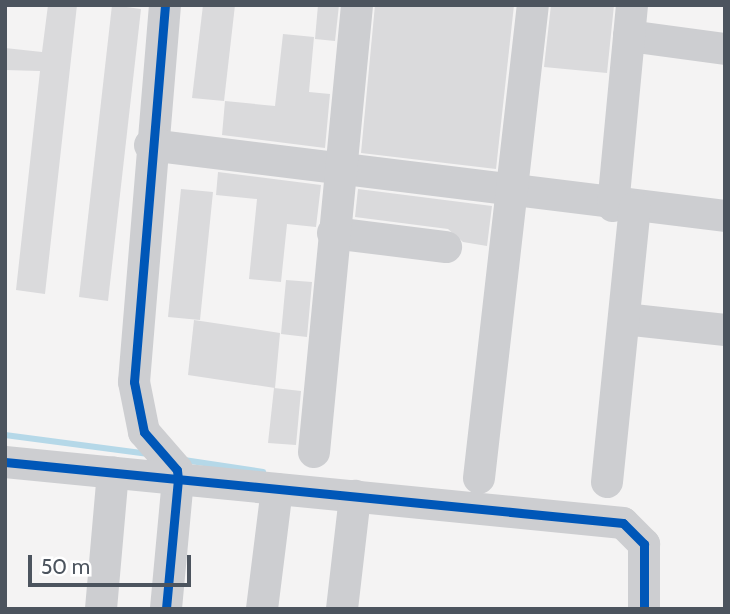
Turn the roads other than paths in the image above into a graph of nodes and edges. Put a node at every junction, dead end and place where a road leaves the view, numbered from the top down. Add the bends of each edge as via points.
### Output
1 (165, 5) edge
2 (357, 5) edge
3 (534, 5) edge
4 (632, 5) edge
5 (629, 36) junction
6 (725, 49) edge
7 (150, 145) junction
8 (339, 168) junction
9 (514, 189) junction
10 (624, 206) junction
11 (725, 216) edge
12 (334, 233) junction
13 (446, 247) dead end
14 (624, 319) junction
15 (725, 330) edge
16 (314, 452) dead end
17 (5, 462) edge
18 (113, 473) junction
19 (177, 474) junction
20 (478, 478) dead end
21 (607, 482) dead end
22 (277, 489) junction
23 (355, 496) junction
24 (101, 609) edge
25 (166, 609) edge
26 (262, 609) edge
27 (342, 609) edge
28 (644, 609) edge

1 - 7 street
2 - 8 street
3 - 9 street
4 - 5 street
5 - 6 street
5 - 10 street
7 - 8 street
7 - 19 street via 134,382 144,432
8 - 9 street
8 - 12 street
9 - 10 street
9 - 20 street
10 - 11 street
10 - 14 street
12 - 13 street
12 - 16 street
14 - 15 street
14 - 21 street
17 - 18 street
18 - 19 street
18 - 24 street
19 - 22 street
19 - 25 street
22 - 23 street
22 - 26 street
23 - 27 street
23 - 28 street via 623,523 644,544

